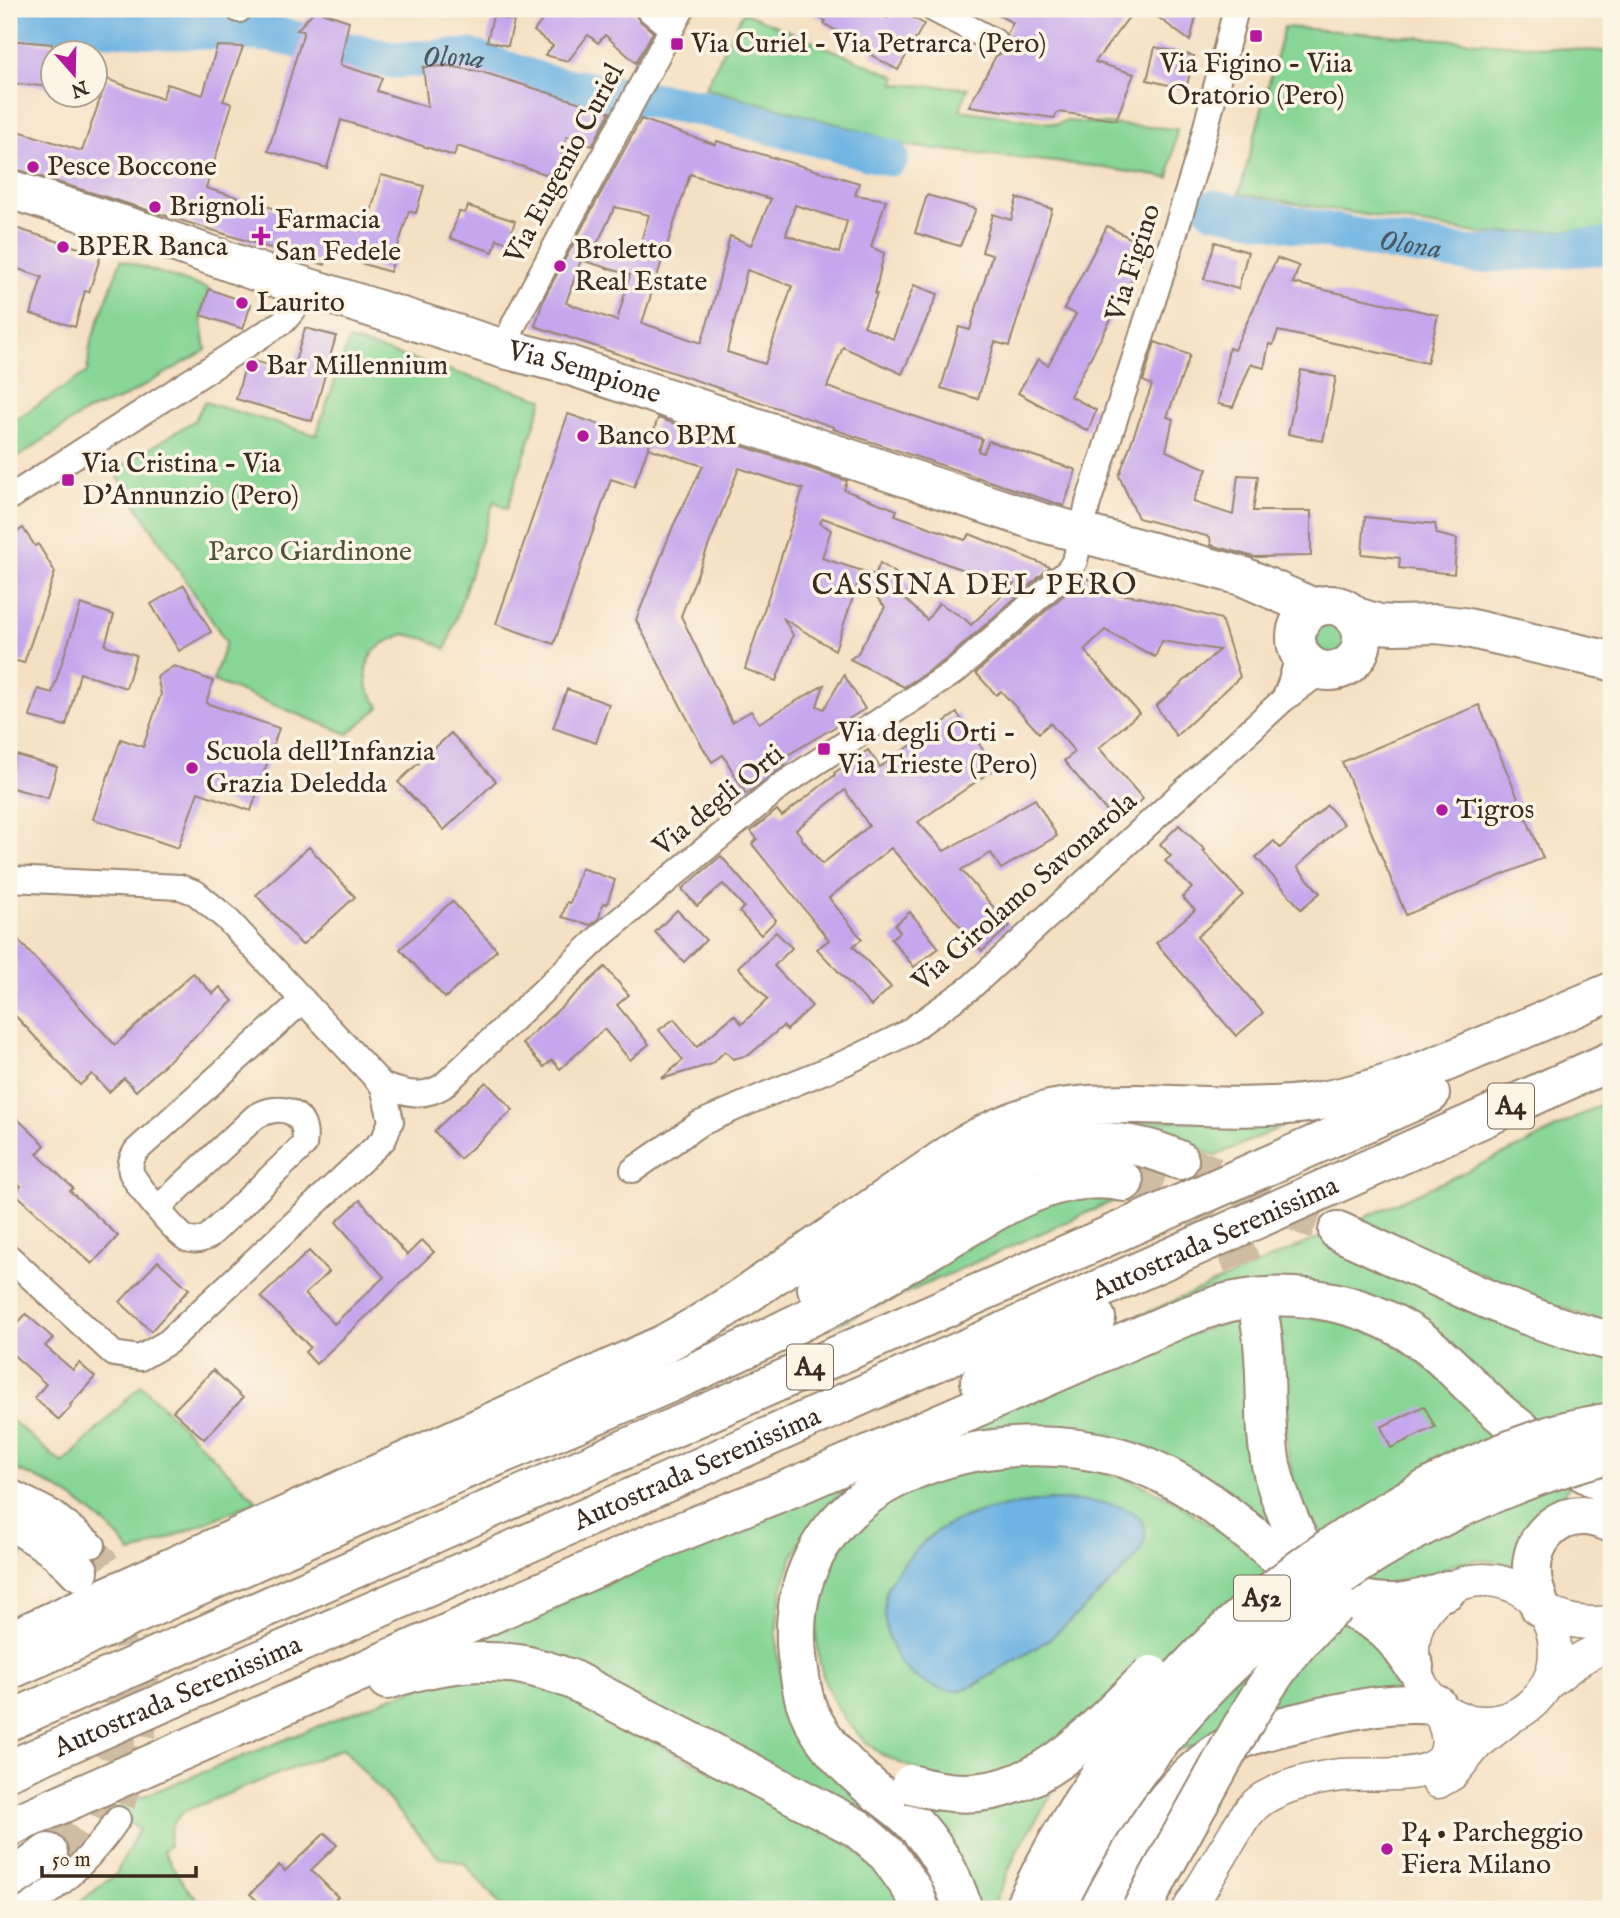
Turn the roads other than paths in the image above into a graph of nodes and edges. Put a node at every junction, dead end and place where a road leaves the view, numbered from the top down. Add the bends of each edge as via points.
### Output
1 (648, 9) edge
2 (933, 9) edge
3 (1236, 9) edge
4 (676, 18) edge
5 (994, 41) dead end
6 (9, 188) edge
7 (306, 285) junction
8 (504, 349) junction
9 (9, 498) edge
10 (1081, 533) junction
11 (1353, 616) junction
12 (1436, 624) junction
13 (1308, 641) junction
14 (1357, 655) junction
15 (1611, 661) edge
16 (9, 879) edge
17 (1611, 992) edge
18 (303, 1000) junction
19 (1611, 1014) edge
20 (1611, 1061) edge
21 (383, 1086) junction
22 (1410, 1151) junction
23 (1179, 1160) tunnel mouth
24 (633, 1170) dead end
25 (1124, 1182) tunnel mouth
26 (158, 1208) junction
27 (1338, 1231) tunnel mouth
28 (9, 1256) edge
29 (1260, 1320) tunnel mouth
30 (1611, 1341) edge
31 (1611, 1422) edge
32 (1611, 1455) edge
33 (1492, 1457) junction
34 (444, 1461) junction
35 (1611, 1486) edge
36 (9, 1490) edge
37 (9, 1520) edge
38 (1611, 1523) edge
39 (652, 1543) junction
40 (86, 1558) joint
41 (1290, 1566) junction
42 (1447, 1590) junction
43 (1346, 1595) junction
44 (1540, 1607) junction
45 (1611, 1622) edge
46 (9, 1641) edge
47 (1611, 1643) edge
48 (1414, 1666) junction
49 (9, 1670) edge
50 (1547, 1684) junction
51 (1437, 1705) junction
52 (1513, 1716) junction
53 (9, 1721) edge
54 (9, 1770) edge
55 (1375, 1776) junction
56 (899, 1792) junction
57 (51, 1808) junction
58 (118, 1819) tunnel mouth
59 (9, 1827) edge
60 (48, 1853) tunnel mouth
61 (9, 1880) edge
62 (25, 1909) edge
63 (920, 1909) edge
64 (963, 1909) edge
65 (1023, 1909) edge
66 (1055, 1909) edge
67 (1099, 1909) edge
68 (1142, 1909) edge
69 (1189, 1909) edge

1 - 4 street
2 - 5 street
3 - 10 street, Via Figino via 1199,154
4 - 8 street, Via Eugenio Curiel
6 - 7 main road, Via Sempione
7 - 8 main road, Via Sempione
7 - 9 street via 284,321
8 - 10 main road, Via Sempione via 565,364
10 - 13 main road, Via Sempione via 1242,576
10 - 21 street, Via degli Orti via 1068,571 970,659 782,785 603,934 443,1086 416,1095
11 - 12 main road via 1379,624
11 - 13 main road via 1345,609 1324,605
11 - 14 main road via 1362,635
12 - 14 main road
12 - 15 main road
13 - 14 main road via 1333,671
13 - 24 street, Via Girolamo Savonarola via 1284,699 970,988 905,1034 699,1124
16 - 18 street via 187,889 226,918
17 - 34 main road, A4 via 1415,1075 1346,1096 1275,1106 1075,1106 992,1129 698,1325
18 - 21 street
18 - 26 street via 136,1151 130,1169
19 - 53 main road, Autostrada Serenissima / A4
20 - 22 main road, Autostrada Serenissima / A4
21 - 28 street via 391,1121 384,1139 168,1342 140,1358 114,1353
22 - 39 main road via 1197,1270 1096,1318 914,1418
22 - 54 main road, Autostrada Serenissima / A4 via 1016,1329
23 - 34 main road via 1114,1143 1072,1144 1027,1155 991,1172 808,1294 682,1366
25 - 34 main road via 1075,1181 1023,1196 855,1294 747,1349 652,1391
26 - 26 street via 188,1240 208,1237 304,1145 298,1117 286,1109 264,1111
27 - 30 main road via 1524,1314
29 - 43 main road via 1274,1480 1309,1556
31 - 33 main road, A52, bridge via 1551,1435
32 - 66 main road, A52, bridge via 1539,1475 1435,1519 1338,1577 1268,1631 1158,1745 1105,1819
32 - 68 main road, bridge via 1431,1541 1382,1570 1325,1615 1299,1641 1261,1694
33 - 56 main road, bridge via 1415,1482 1340,1516 1224,1604 1083,1739 1038,1774 993,1791
33 - 65 main road, A52, bridge via 1420,1491 1331,1545 1199,1654 1106,1764 1056,1843
34 - 46 main road
34 - 49 main road
35 - 39 main road via 1553,1454 1408,1332 1364,1311 1284,1296 1232,1302 1180,1319 796,1486
36 - 40 street via 53,1513
37 - 40 main road via 66,1557
38 - 44 main road via 1576,1517 1558,1523 1542,1536 1533,1555 1532,1576
39 - 57 main road
41 - 43 main road
41 - 48 main road via 1328,1601 1383,1627
41 - 56 main road via 1198,1494 1120,1457 1066,1447 1015,1446 939,1460 884,1485 839,1520 816,1553 801,1592 797,1655 832,1726 860,1755 889,1775
42 - 43 main road via 1395,1603
42 - 44 street via 1471,1581 1496,1582 1517,1589
42 - 48 street via 1420,1620 1413,1642
44 - 45 street via 1567,1621
44 - 50 street via 1555,1647
47 - 50 street
48 - 51 street
50 - 52 street
51 - 52 street via 1450,1714 1480,1722
51 - 55 street via 1447,1739 1441,1760 1420,1771
51 - 67 main road via 1410,1702 1349,1711 1267,1730 1221,1751 1164,1804
52 - 55 street via 1452,1773 1433,1784 1413,1785
55 - 69 street via 1325,1777 1260,1800
56 - 64 main road via 909,1818 937,1854
57 - 59 main road
57 - 63 main road via 235,1744 400,1676 463,1663 519,1664 597,1691 857,1828 888,1855 914,1892
58 - 62 street via 86,1860
60 - 61 main road

